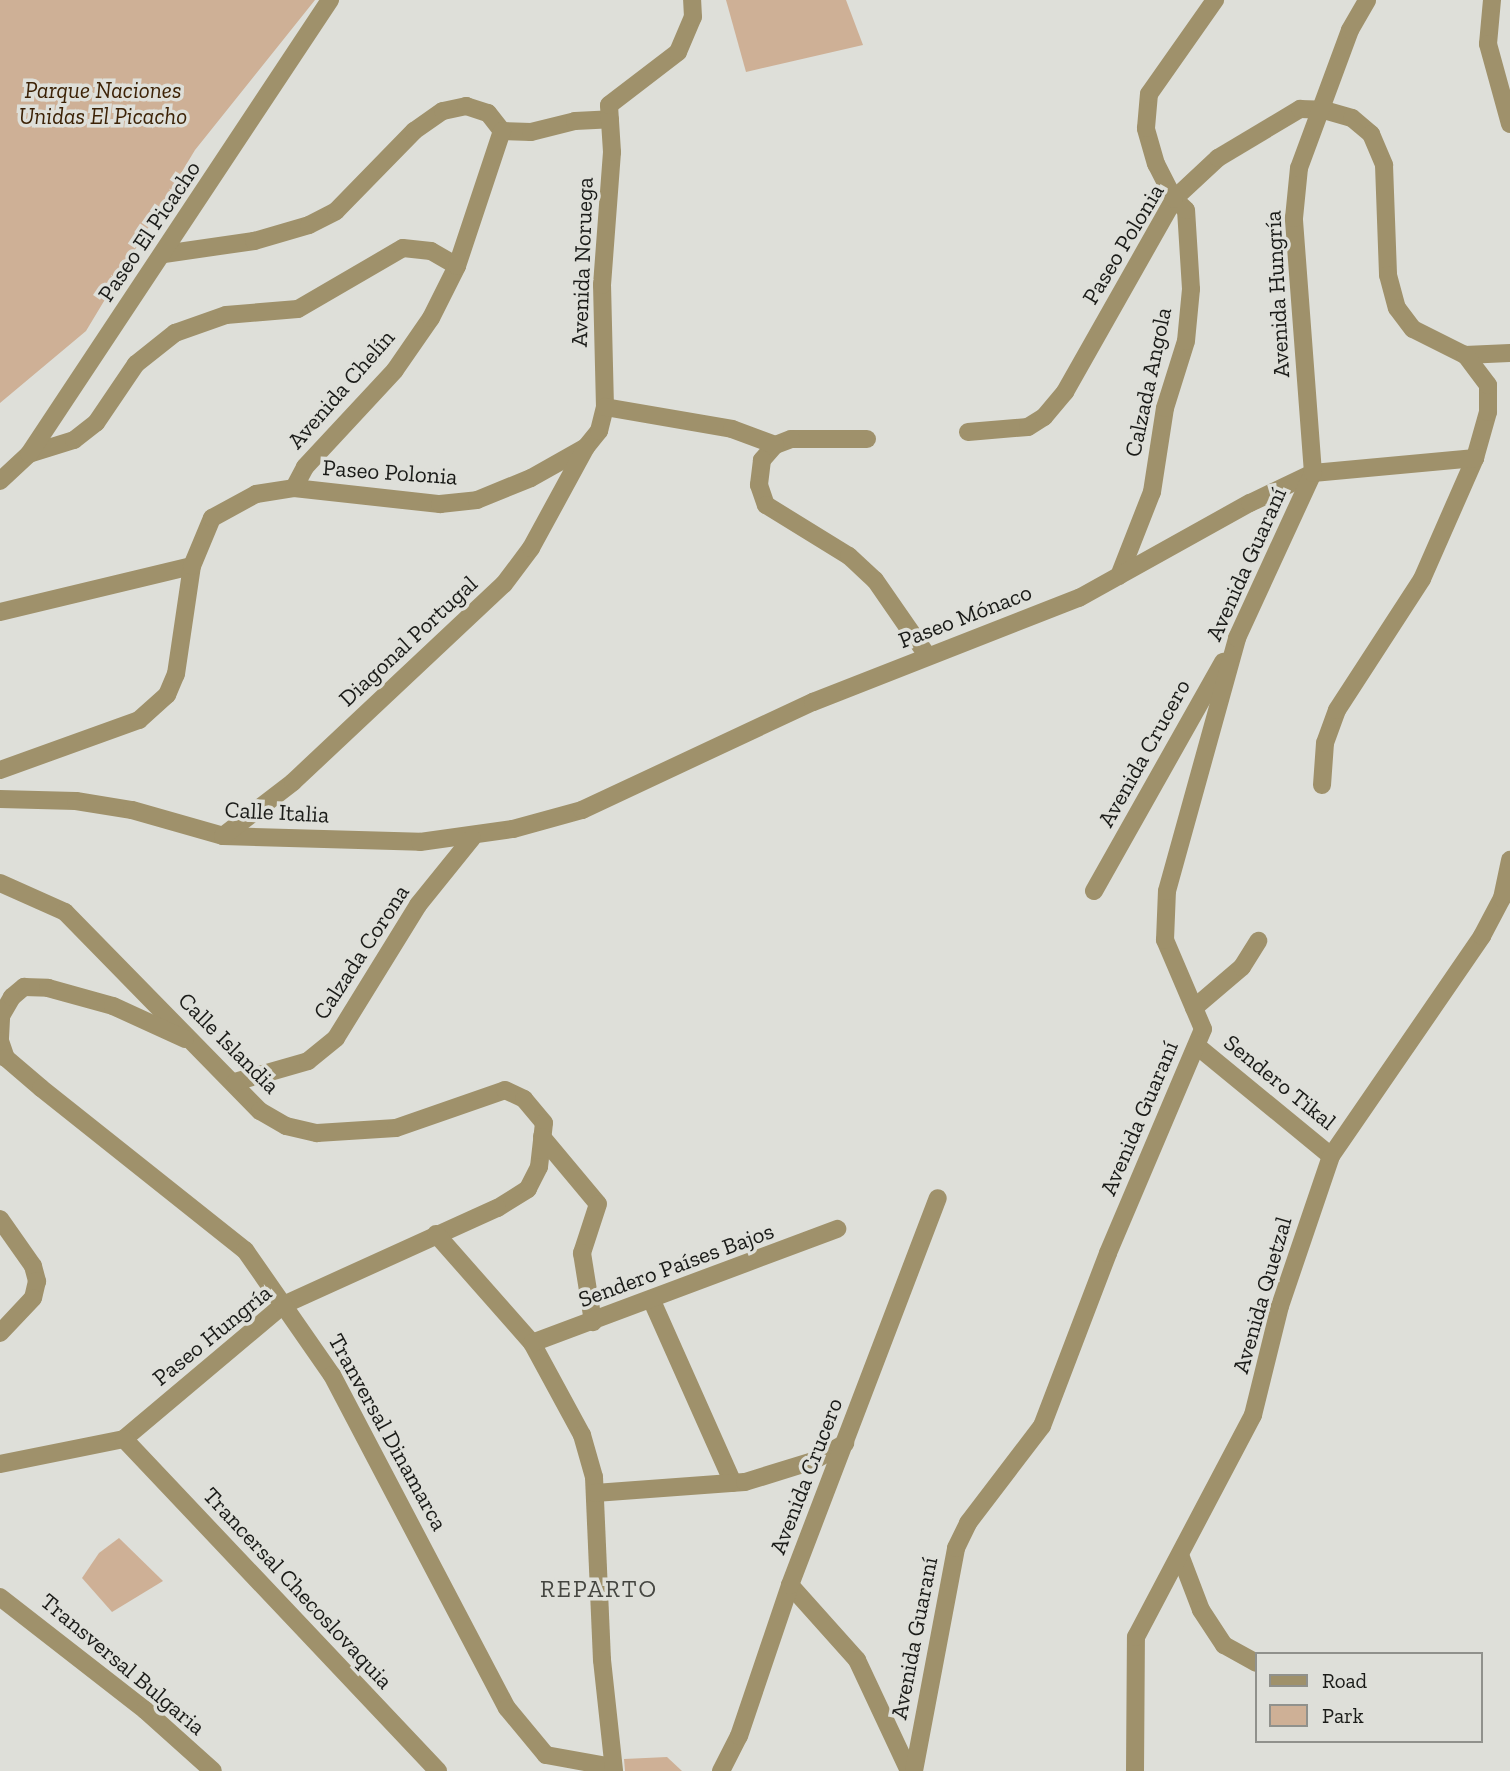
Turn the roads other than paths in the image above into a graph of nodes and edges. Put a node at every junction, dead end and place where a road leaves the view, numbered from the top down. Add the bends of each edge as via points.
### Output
1 (330, 0) edge
2 (692, 0) edge
3 (1215, 0) edge
4 (1367, 0) edge
5 (1492, 0) edge
6 (1324, 110) junction
7 (610, 119) junction
8 (1510, 124) edge
9 (502, 131) junction
10 (1174, 199) junction
11 (164, 254) junction
12 (457, 266) junction
13 (1510, 353) edge
14 (1465, 355) junction
15 (605, 407) junction
16 (968, 432) dead end
17 (867, 439) dead end
18 (775, 445) junction
19 (586, 447) junction
20 (29, 454) junction
21 (1475, 458) junction
22 (1313, 473) junction
23 (0, 481) edge
24 (294, 488) junction
25 (192, 566) junction
26 (1119, 576) junction
27 (0, 612) edge
28 (1237, 638) junction
29 (927, 655) junction
30 (0, 770) edge
31 (1322, 785) dead end
32 (0, 799) edge
33 (223, 836) junction
34 (472, 838) junction
35 (1510, 860) edge
36 (0, 883) edge
37 (1094, 891) dead end
38 (1506, 899) edge
39 (1258, 941) dead end
40 (1194, 1008) junction
41 (0, 1039) edge
42 (1198, 1046) junction
43 (200, 1047) junction
44 (235, 1082) junction
45 (542, 1138) junction
46 (1331, 1156) junction
47 (528, 1189) joint
48 (937, 1198) dead end
49 (0, 1219) edge
50 (836, 1229) dead end
51 (436, 1234) junction
52 (652, 1301) junction
53 (283, 1305) junction
54 (593, 1322) junction
55 (0, 1333) edge
56 (532, 1343) junction
57 (124, 1439) junction
58 (845, 1443) junction
59 (0, 1464) edge
60 (733, 1483) junction
61 (595, 1493) junction
62 (1180, 1556) junction
63 (790, 1586) junction
64 (0, 1597) edge
65 (1254, 1662) edge
66 (614, 1769) edge
67 (213, 1771) edge
68 (438, 1771) edge
69 (721, 1771) edge
70 (909, 1771) edge
71 (914, 1771) edge
72 (1135, 1771) edge

1 - 11 street, Paseo El Picacho
2 - 7 street via 693,17 678,52 639,86 618,94 609,106
3 - 10 street, Calzada Angola via 1149,94 1146,128 1156,164
4 - 6 street, Avenida Hungría via 1350,30
5 - 8 street via 1489,44 1498,93
6 - 10 street, Paseo Polonia via 1300,109 1241,144 1218,158
6 - 14 street, Paseo Polonia via 1352,118 1371,134 1384,165 1388,275 1397,308 1413,329
6 - 22 street, Avenida Hungría via 1299,168 1294,218
7 - 9 street via 575,121 531,132
7 - 15 street, Avenida Noruega via 612,152 602,285
9 - 11 street via 488,113 466,106 443,111 414,131 336,211 309,225 254,241
9 - 12 street, Avenida Chelín
10 - 16 street, Paseo Polonia via 1065,392 1044,417 1028,427
10 - 26 street, Calzada Angola via 1186,210 1191,238 1186,341 1165,408 1152,492
11 - 20 street, Paseo El Picacho
12 - 20 street via 431,251 403,248 298,309 226,315 175,333 136,364 96,423 74,440
12 - 24 street, Avenida Chelín via 431,318 395,370 305,467
13 - 14 street, Paseo Polonia
14 - 21 street via 1488,385 1489,412
15 - 18 street via 732,429
15 - 19 street via 598,431
17 - 18 street via 791,439
18 - 29 street via 762,460 759,485 766,505 849,556 875,580
19 - 24 street, Paseo Polonia via 531,478 460,504
19 - 33 street, Diagonal Portugal via 531,548 504,584 293,782
20 - 23 street, Paseo El Picacho
21 - 22 street, Paseo Mónaco
21 - 31 street via 1422,579 1337,710 1325,743
22 - 26 street, Paseo Mónaco
22 - 28 street, Avenida Guaraní
24 - 25 street via 256,494 212,518
25 - 27 street
25 - 30 street via 176,674 156,708 139,720
26 - 29 street, Paseo Mónaco via 1079,598
28 - 37 street, Avenida Crucero
28 - 40 street, Avenida Guaraní via 1163,917 1165,940
29 - 34 street, Paseo Mónaco via 813,702 582,810
32 - 33 street, Calle Italia via 76,801 132,810
33 - 34 street, Calle Italia via 420,842
34 - 44 street, Calzada Corona via 418,905 336,1038 308,1061
35 - 38 street, Avenida Quetzal
36 - 43 street, Calle Islandia via 65,912
38 - 46 street, Avenida Quetzal via 1425,1025
39 - 40 street via 1242,967
40 - 42 street, Avenida Guaraní via 1203,1029
41 - 43 street, Tranversal Dinamarca via 1,1016 12,996 24,987 48,988 113,1006
41 - 53 street, Tranversal Dinamarca via 6,1058 245,1250
42 - 46 street, Sendero Tikal
42 - 71 street, Avenida Guaraní via 1108,1253 1042,1426 968,1523 956,1548
43 - 44 street, Calle Islandia
44 - 45 street, Calle Islandia via 260,1111 286,1126 317,1133 396,1128 505,1090 524,1099 544,1123
45 - 47 street, Calle Islandia via 539,1167
45 - 54 street via 598,1204 582,1253
46 - 62 street, Avenida Quetzal via 1280,1306 1253,1415
47 - 51 street, Paseo Hungría
48 - 58 street, Avenida Crucero
49 - 55 street via 33,1266 37,1281 33,1298
50 - 52 street, Sendero Países Bajos
51 - 53 street, Paseo Hungría
51 - 56 street
52 - 54 street, Sendero Países Bajos
52 - 60 street
53 - 57 street, Paseo Hungría
53 - 66 street, Tranversal Dinamarca via 332,1375 507,1708 546,1755
54 - 56 street, Sendero Países Bajos
56 - 61 street via 582,1435
57 - 59 street, Paseo Hungría
57 - 68 street, Trancersal Checoslovaquia
58 - 60 street via 813,1461
58 - 63 street, Avenida Crucero
60 - 61 street
61 - 66 street via 602,1660
62 - 65 street via 1201,1610 1223,1645
62 - 72 street, Avenida Quetzal via 1136,1637
63 - 69 street, Avenida Crucero via 739,1736
63 - 70 street via 857,1660
64 - 67 street, Transversal Bulgaria via 145,1710

